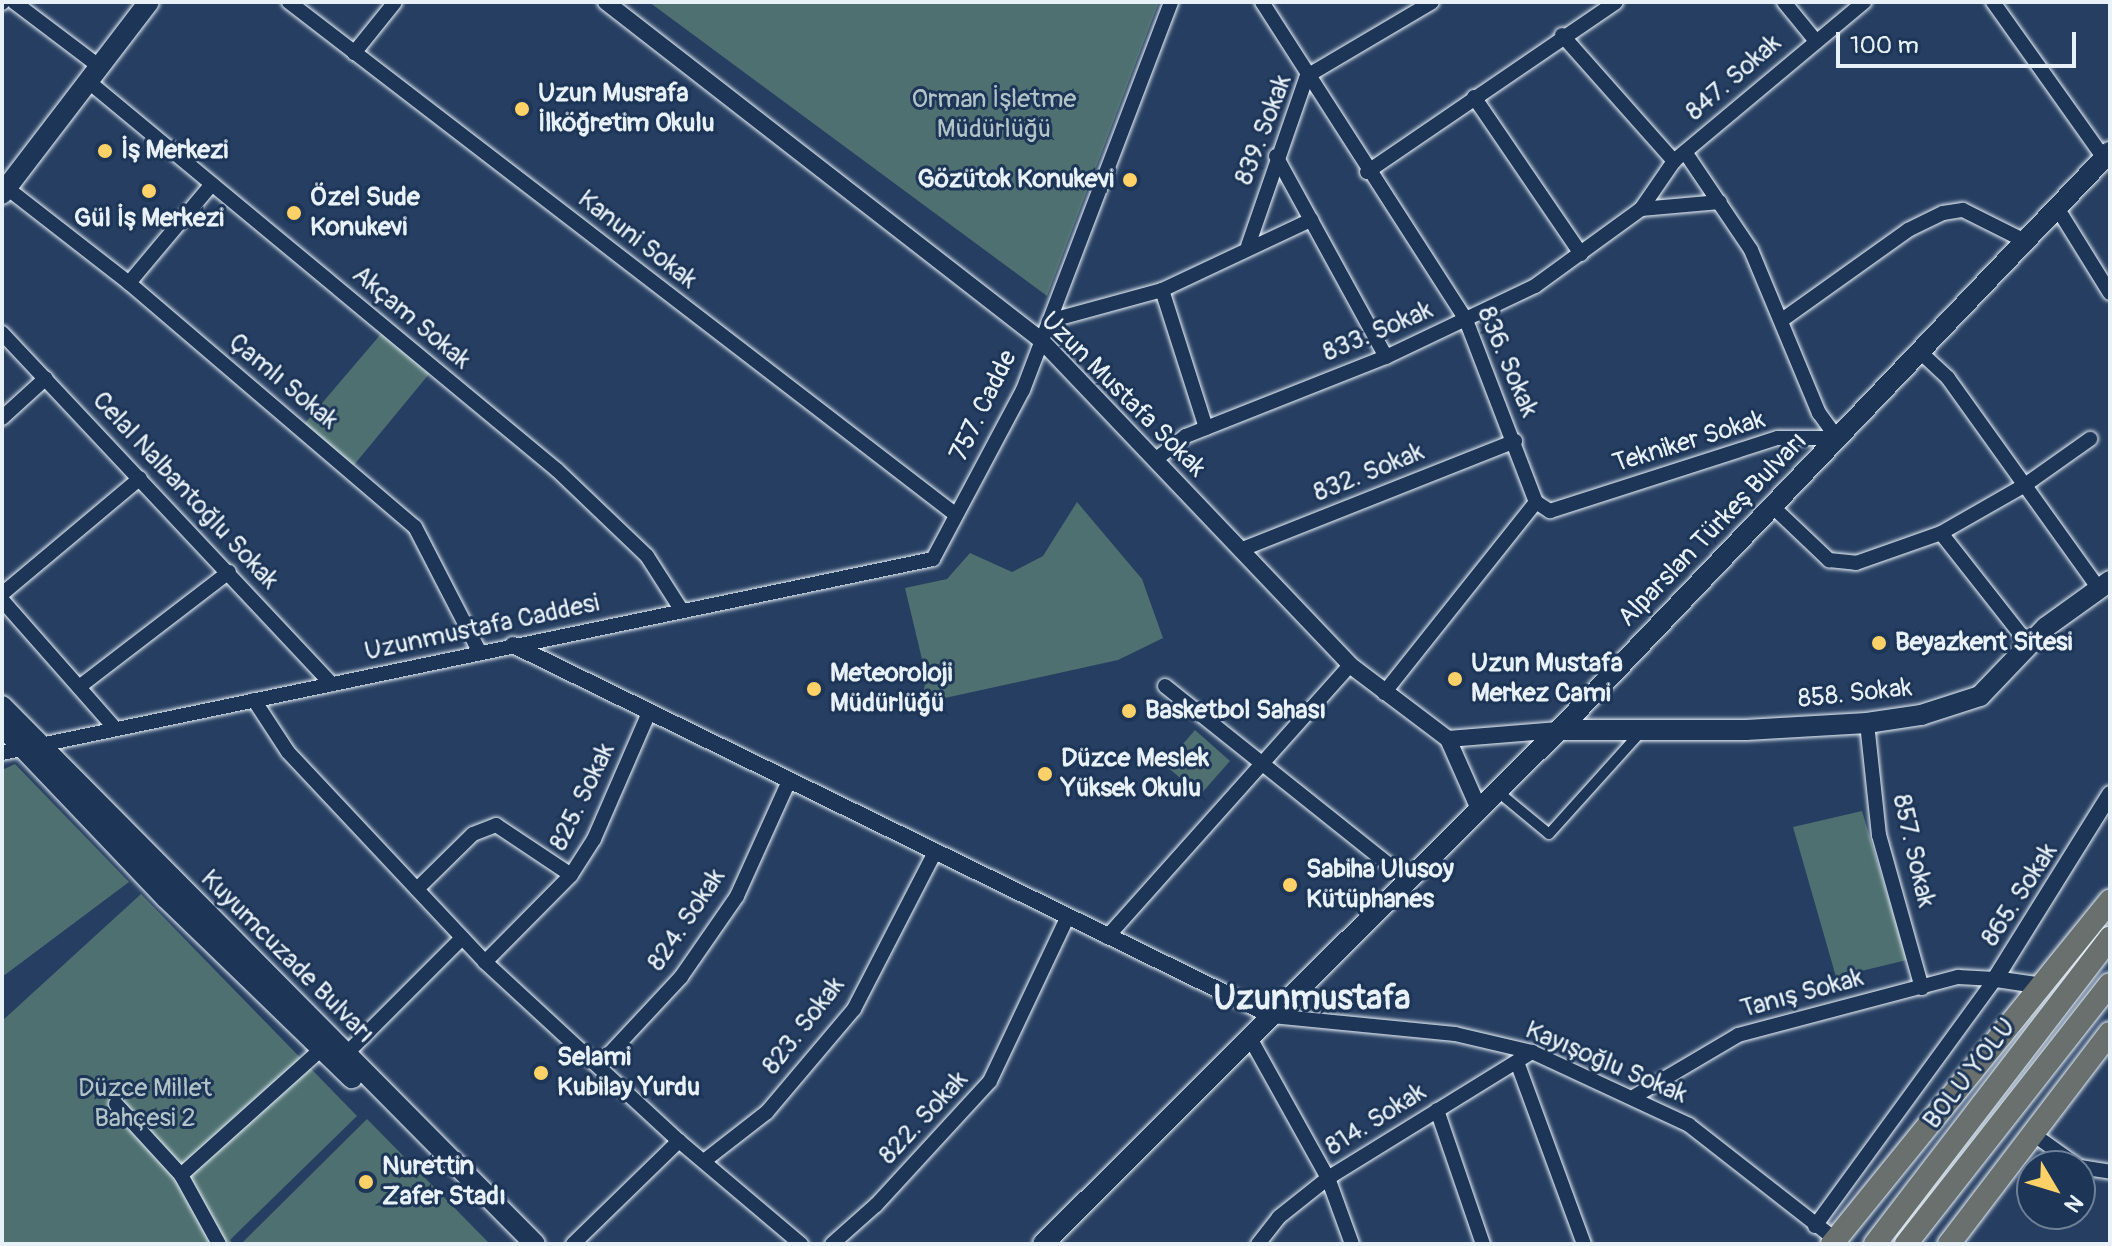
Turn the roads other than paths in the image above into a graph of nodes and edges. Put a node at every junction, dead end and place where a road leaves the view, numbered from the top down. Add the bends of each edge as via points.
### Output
1 (14, 2) edge
2 (149, 2) edge
3 (289, 2) edge
4 (395, 2) edge
5 (606, 2) edge
6 (1171, 2) edge
7 (1262, 2) edge
8 (1399, 2) edge
9 (1432, 2) edge
10 (1616, 2) edge
11 (1784, 2) edge
12 (1864, 2) edge
13 (1993, 2) edge
14 (1407, 16) junction
15 (1562, 35) junction
16 (1815, 40) junction
17 (354, 53) junction
18 (94, 74) junction
19 (1307, 76) junction
20 (1474, 97) junction
21 (2107, 155) edge
22 (1276, 156) junction
23 (1680, 157) junction
24 (1367, 172) junction
25 (212, 184) junction
26 (5, 191) edge
27 (1720, 202) junction
28 (2056, 206) junction
29 (1641, 209) junction
30 (1311, 220) junction
31 (2023, 240) junction
32 (1248, 246) junction
33 (1581, 254) junction
34 (129, 283) junction
35 (1162, 290) junction
36 (2110, 293) edge
37 (1466, 320) junction
38 (1782, 320) junction
39 (1049, 321) junction
40 (2, 333) edge
41 (1041, 340) junction
42 (1918, 350) junction
43 (1386, 357) junction
44 (46, 378) junction
45 (2, 418) edge
46 (1206, 428) junction
47 (1837, 438) junction
48 (2090, 439) dead end
49 (1515, 441) junction
50 (1155, 460) junction
51 (140, 478) junction
52 (2025, 485) junction
53 (1536, 502) junction
54 (1772, 506) junction
55 (956, 515) junction
56 (1944, 539) junction
57 (1240, 550) junction
58 (933, 559) joint
59 (229, 572) junction
60 (2105, 585) edge
61 (2, 597) edge
62 (682, 611) junction
63 (513, 645) junction
64 (2029, 645) junction
65 (480, 653) junction
66 (1350, 665) junction
67 (332, 684) junction
68 (1165, 686) dead end
69 (79, 687) junction
70 (1384, 693) junction
71 (254, 700) junction
72 (2, 706) edge
73 (648, 715) junction
74 (1867, 723) junction
75 (2, 726) edge
76 (114, 727) junction
77 (1559, 730) junction
78 (1641, 732) junction
79 (1448, 739) junction
80 (32, 747) junction
81 (2, 753) edge
82 (1261, 762) junction
83 (788, 783) junction
84 (1497, 791) junction
85 (2110, 794) edge
86 (1479, 809) junction
87 (934, 854) junction
88 (571, 875) junction
89 (1408, 880) junction
90 (417, 889) junction
91 (2110, 901) edge
92 (1067, 918) junction
93 (1107, 937) junction
94 (462, 938) junction
95 (2110, 938) edge
96 (485, 962) junction
97 (1995, 979) junction
98 (2110, 984) edge
99 (2043, 986) junction
100 (1922, 988) junction
101 (1272, 1016) junction
102 (2110, 1033) edge
103 (1250, 1038) junction
104 (333, 1047) junction
105 (1532, 1052) junction
106 (1517, 1062) junction
107 (599, 1065) junction
108 (1635, 1096) junction
109 (116, 1104) dead end
110 (1437, 1110) junction
111 (2033, 1134) junction
112 (679, 1141) junction
113 (2056, 1150) edge
114 (704, 1161) junction
115 (181, 1175) junction
116 (1328, 1178) junction
117 (1815, 1226) junction
118 (1834, 1242) edge
119 (219, 1244) edge
120 (518, 1244) edge
121 (535, 1244) edge
122 (573, 1244) edge
123 (801, 1244) edge
124 (832, 1244) edge
125 (1043, 1244) edge
126 (1258, 1244) edge
127 (1352, 1244) edge
128 (1483, 1244) edge
129 (1584, 1244) edge
130 (1875, 1244) edge
131 (1906, 1244) edge
132 (1949, 1244) edge

1 - 18 street, Akçam Sokak
2 - 18 main road
3 - 17 street, Kanuni Sokak
4 - 17 street
5 - 41 street, Uzun Mustafa Sokak
6 - 39 street, 757. Cadde
7 - 19 street, 836. Sokak
8 - 14 street
9 - 14 street, 839. Sokak
10 - 15 street
11 - 16 street
12 - 16 street, 847. Sokak
13 - 21 street
14 - 19 street, 839. Sokak
15 - 20 street
15 - 23 street
16 - 23 street, 847. Sokak
17 - 55 street, Kanuni Sokak
18 - 25 street, Akçam Sokak
18 - 26 main road
19 - 22 street, 839. Sokak
19 - 24 street, 836. Sokak
20 - 24 street
20 - 33 street
21 - 28 main road, Alparslan Türkeş Bulvarı
22 - 30 street
22 - 32 street, 839. Sokak
23 - 27 street
23 - 29 street, 833. Sokak
24 - 37 street, 836. Sokak
25 - 34 street
25 - 62 street, Akçam Sokak via 557,470 647,556
26 - 34 street, Çamlı Sokak
27 - 29 street
27 - 38 street via 1751,250
28 - 31 main road, Alparslan Türkeş Bulvarı
28 - 36 street
29 - 33 street, 833. Sokak
30 - 32 street
30 - 43 street
31 - 38 street via 1963,210 1943,213 1908,230
31 - 42 main road, Alparslan Türkeş Bulvarı
32 - 35 street
33 - 37 street, 833. Sokak via 1535,286
34 - 65 street, Çamlı Sokak via 415,527
35 - 39 street
35 - 46 street
37 - 43 street, 833. Sokak
37 - 49 street, 836. Sokak
38 - 47 street via 1819,413
39 - 41 street, 757. Cadde
40 - 44 street, Celal Nalbantoğlu Sokak
41 - 50 street, Uzun Mustafa Sokak
41 - 55 street, 757. Cadde via 1023,390
42 - 47 main road, Alparslan Türkeş Bulvarı
42 - 52 street via 1948,378
43 - 46 street, 833. Sokak
44 - 45 street
44 - 51 street, Celal Nalbantoğlu Sokak
46 - 50 street, 833. Sokak
47 - 53 street, Tekniker Sokak via 1778,438 1550,511
47 - 54 main road, Alparslan Türkeş Bulvarı
48 - 52 street
49 - 53 street, 836. Sokak
49 - 57 street, 832. Sokak
50 - 57 street, Uzun Mustafa Sokak
51 - 59 street, Celal Nalbantoğlu Sokak
51 - 61 street
52 - 56 street
52 - 60 street
53 - 70 street
54 - 56 street via 1829,560 1856,563
54 - 77 main road, Alparslan Türkeş Bulvarı
55 - 58 street, 757. Cadde
56 - 64 street
57 - 66 street, Uzun Mustafa Sokak
58 - 62 street, Uzunmustafa Caddesi
59 - 67 street, Celal Nalbantoğlu Sokak
59 - 69 street
60 - 64 main road, 858. Sokak
61 - 69 street
62 - 63 street, Uzunmustafa Caddesi
63 - 65 street, Uzunmustafa Caddesi
63 - 73 street
64 - 74 main road, 858. Sokak via 1980,696 1921,715
65 - 67 street, Uzunmustafa Caddesi
66 - 70 street, Uzun Mustafa Sokak
66 - 82 street
67 - 71 street, Uzunmustafa Caddesi
68 - 82 street
69 - 76 street
70 - 79 street, Uzun Mustafa Sokak
71 - 76 street, Uzunmustafa Caddesi
71 - 90 street via 288,752
72 - 80 main road, Kuyumcuzade Bulvarı
73 - 83 street
73 - 88 street, 825. Sokak via 594,839
74 - 78 main road, 858. Sokak
74 - 100 street, 857. Sokak via 1879,835
75 - 80 main road, Kuyumcuzade Bulvarı
76 - 80 street, Uzunmustafa Caddesi
77 - 78 main road, 858. Sokak
77 - 79 street
77 - 84 main road, Alparslan Türkeş Bulvarı
78 - 84 street via 1549,834
79 - 86 street
80 - 81 street, Uzunmustafa Caddesi
80 - 104 main road, Kuyumcuzade Bulvarı
82 - 89 street
82 - 93 street
83 - 87 street
83 - 107 street, 824. Sokak via 737,896 681,977
84 - 86 main road, Alparslan Türkeş Bulvarı
85 - 97 street, 865. Sokak
86 - 89 main road, Alparslan Türkeş Bulvarı
87 - 92 street
87 - 114 street, 823. Sokak via 854,1009 767,1112
88 - 90 street via 496,825 473,834
88 - 96 street, 825. Sokak
89 - 101 main road, Alparslan Türkeş Bulvarı
90 - 94 street
91 - 99 highway
92 - 93 street
92 - 124 street, 822. Sokak via 990,1081 876,1205
93 - 101 street
94 - 96 street
94 - 104 street
95 - 130 highway, BOLU YOLU
96 - 107 street
97 - 99 street, 865. Sokak
97 - 100 street, Tanış Sokak via 1958,977
97 - 117 street
98 - 131 highway
99 - 118 highway
100 - 108 street, Tanış Sokak via 1738,1035
101 - 103 main road, Alparslan Türkeş Bulvarı
101 - 105 street, Kayışoğlu Sokak via 1455,1034
102 - 111 highway
103 - 116 street
103 - 125 main road, Alparslan Türkeş Bulvarı
104 - 115 street
104 - 120 main road, Kuyumcuzade Bulvarı
104 - 121 main road, Kuyumcuzade Bulvarı
105 - 106 street, 814. Sokak
105 - 108 street, Kayışoğlu Sokak
106 - 110 street, 814. Sokak
106 - 129 street
107 - 112 street
108 - 117 street, Kayışoğlu Sokak via 1689,1125
109 - 115 street
110 - 116 street, 814. Sokak
110 - 128 street
111 - 113 street
111 - 132 highway
112 - 114 street
112 - 122 street
114 - 123 street
115 - 119 street
116 - 126 street, 814. Sokak via 1279,1217
116 - 127 street
117 - 118 street, Kayışoğlu Sokak

